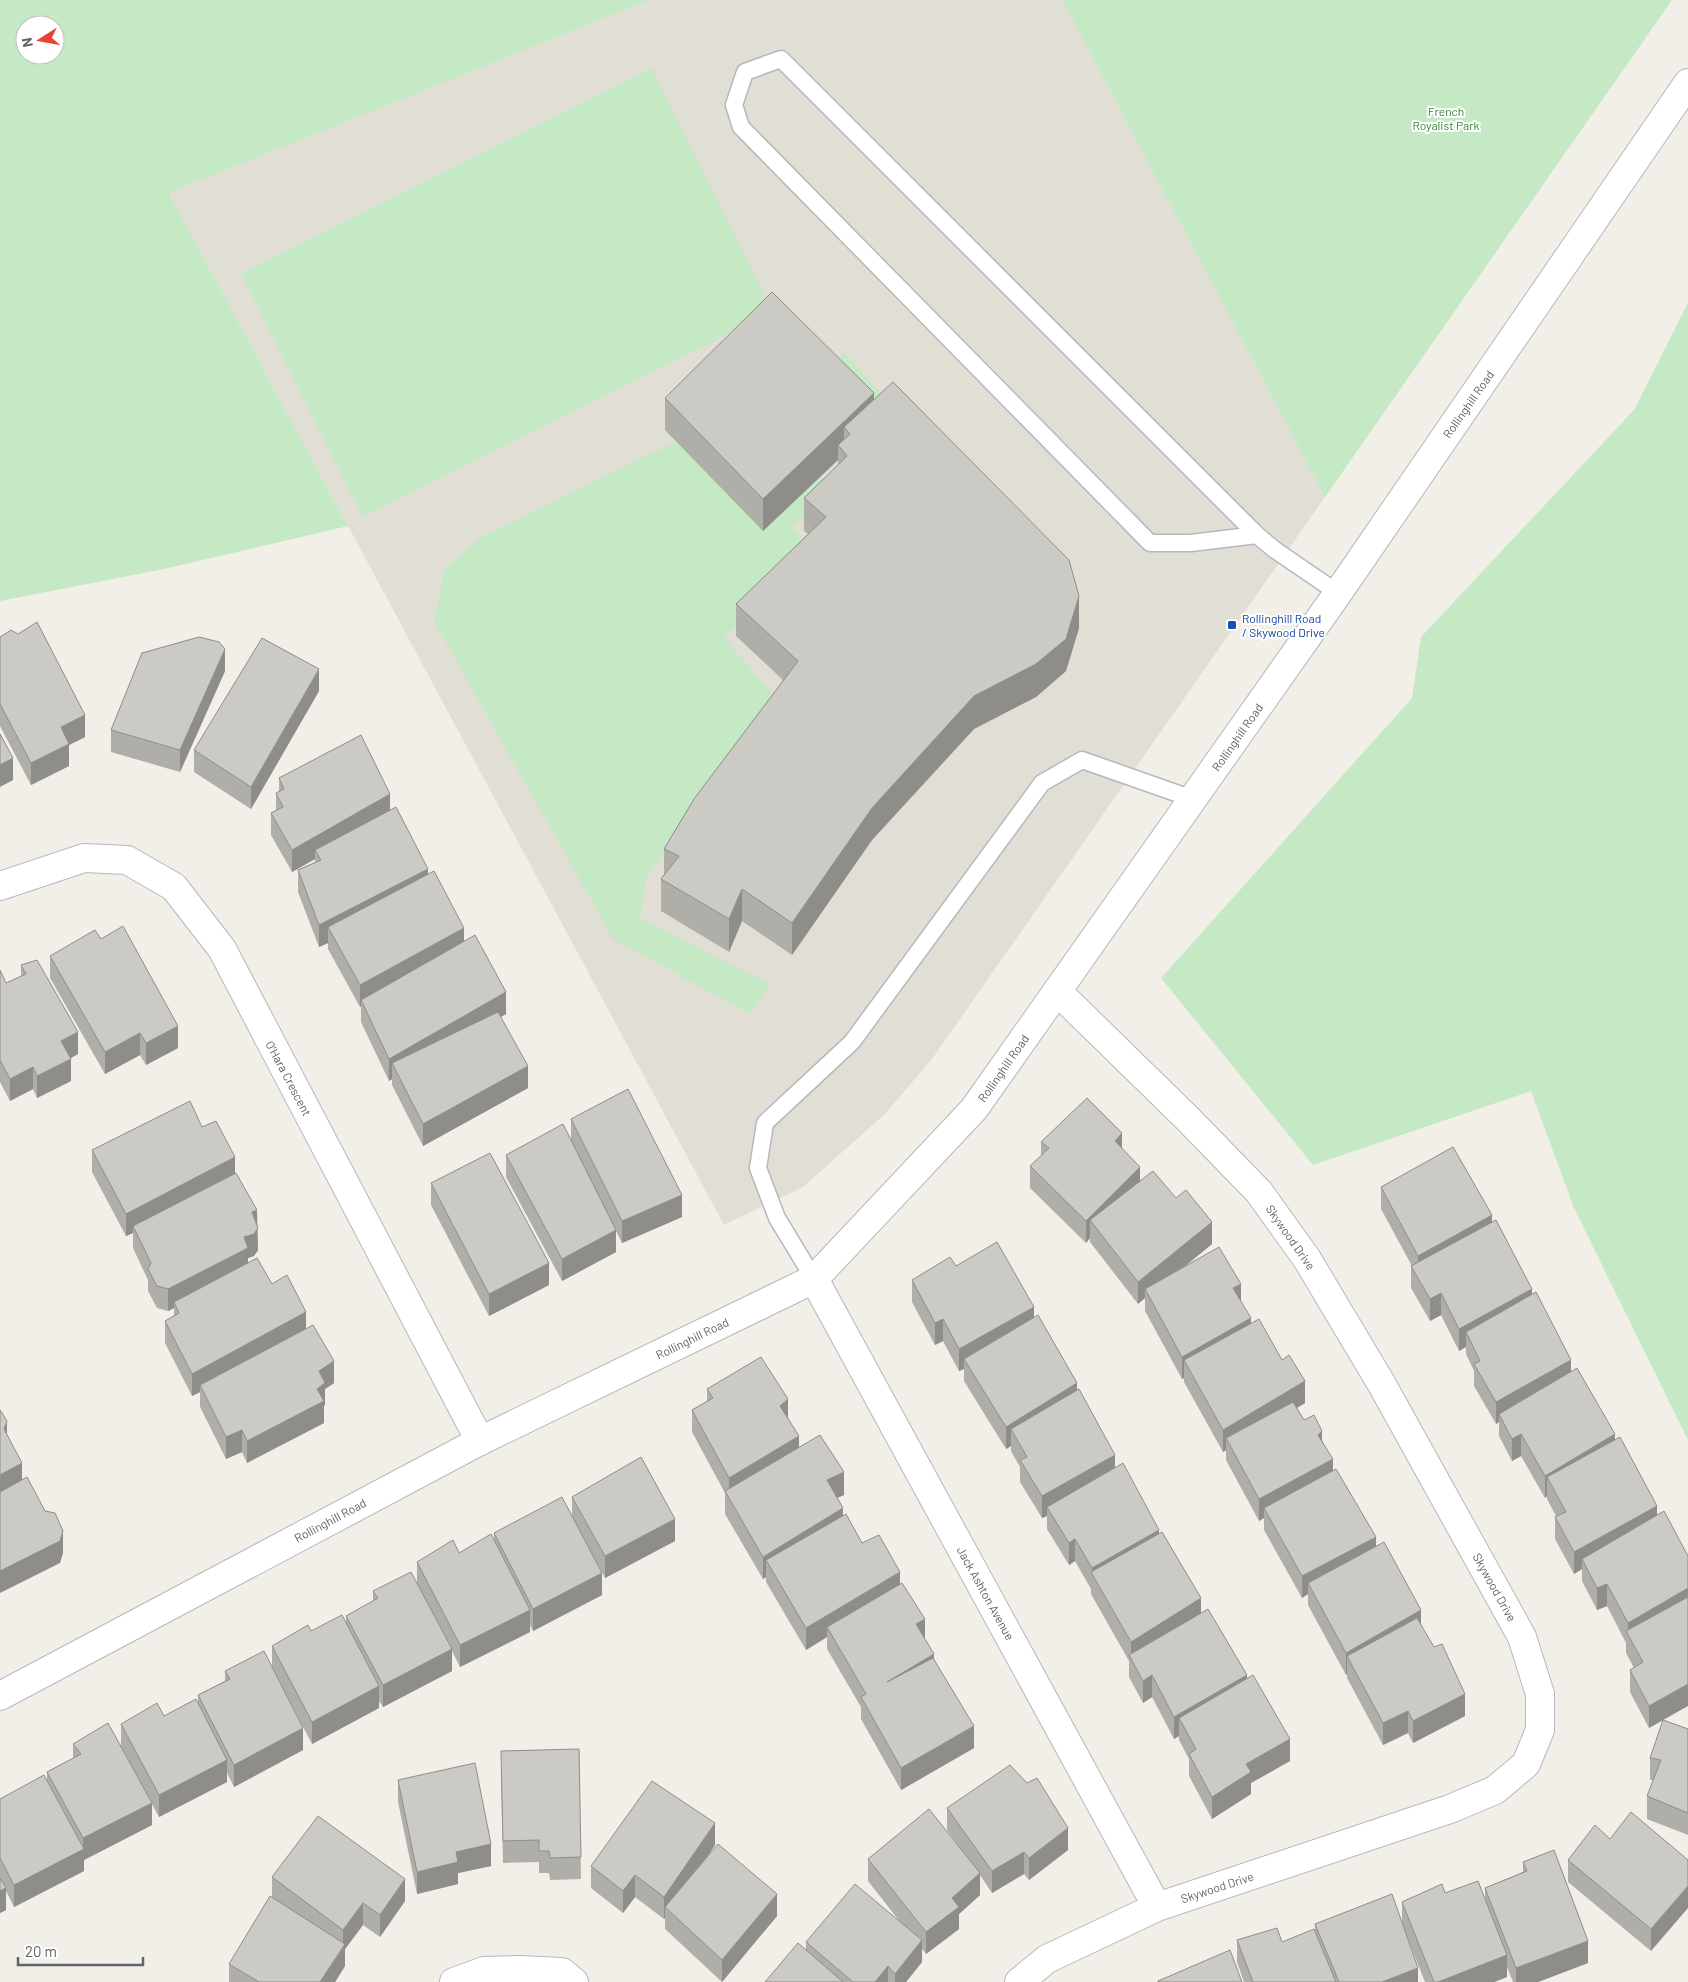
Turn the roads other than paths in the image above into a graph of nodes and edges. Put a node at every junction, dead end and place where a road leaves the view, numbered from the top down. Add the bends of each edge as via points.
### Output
1 (1688, 83) edge
2 (1257, 535) junction
3 (1338, 593) junction
4 (1193, 799) junction
5 (0, 886) edge
6 (1057, 991) junction
7 (814, 1278) junction
8 (480, 1441) junction
9 (0, 1696) edge
10 (1158, 1907) junction
11 (454, 1982) edge
12 (574, 1982) edge
13 (1020, 1982) edge

1 - 3 street, Rollinghill Road
2 - 2 lane via 781,59 745,72 734,104 741,127 1150,543 1191,543
2 - 3 lane
3 - 4 street, Rollinghill Road
4 - 6 street, Rollinghill Road
4 - 7 lane via 1082,760 1042,783 852,1042 765,1124 758,1168 777,1218
5 - 8 street, O'Hara Crescent via 84,858 127,860 174,887 222,949
6 - 7 street, Rollinghill Road via 974,1109
6 - 10 street, Skywood Drive via 1259,1192 1307,1259 1381,1383 1522,1637 1540,1694 1540,1730 1526,1764 1495,1790 1450,1809
7 - 8 street, Rollinghill Road
7 - 10 street, Jack Ashton Avenue
8 - 9 street, Rollinghill Road
10 - 13 street, Skywood Drive via 1047,1959
11 - 12 street via 484,1971 519,1970 562,1972

